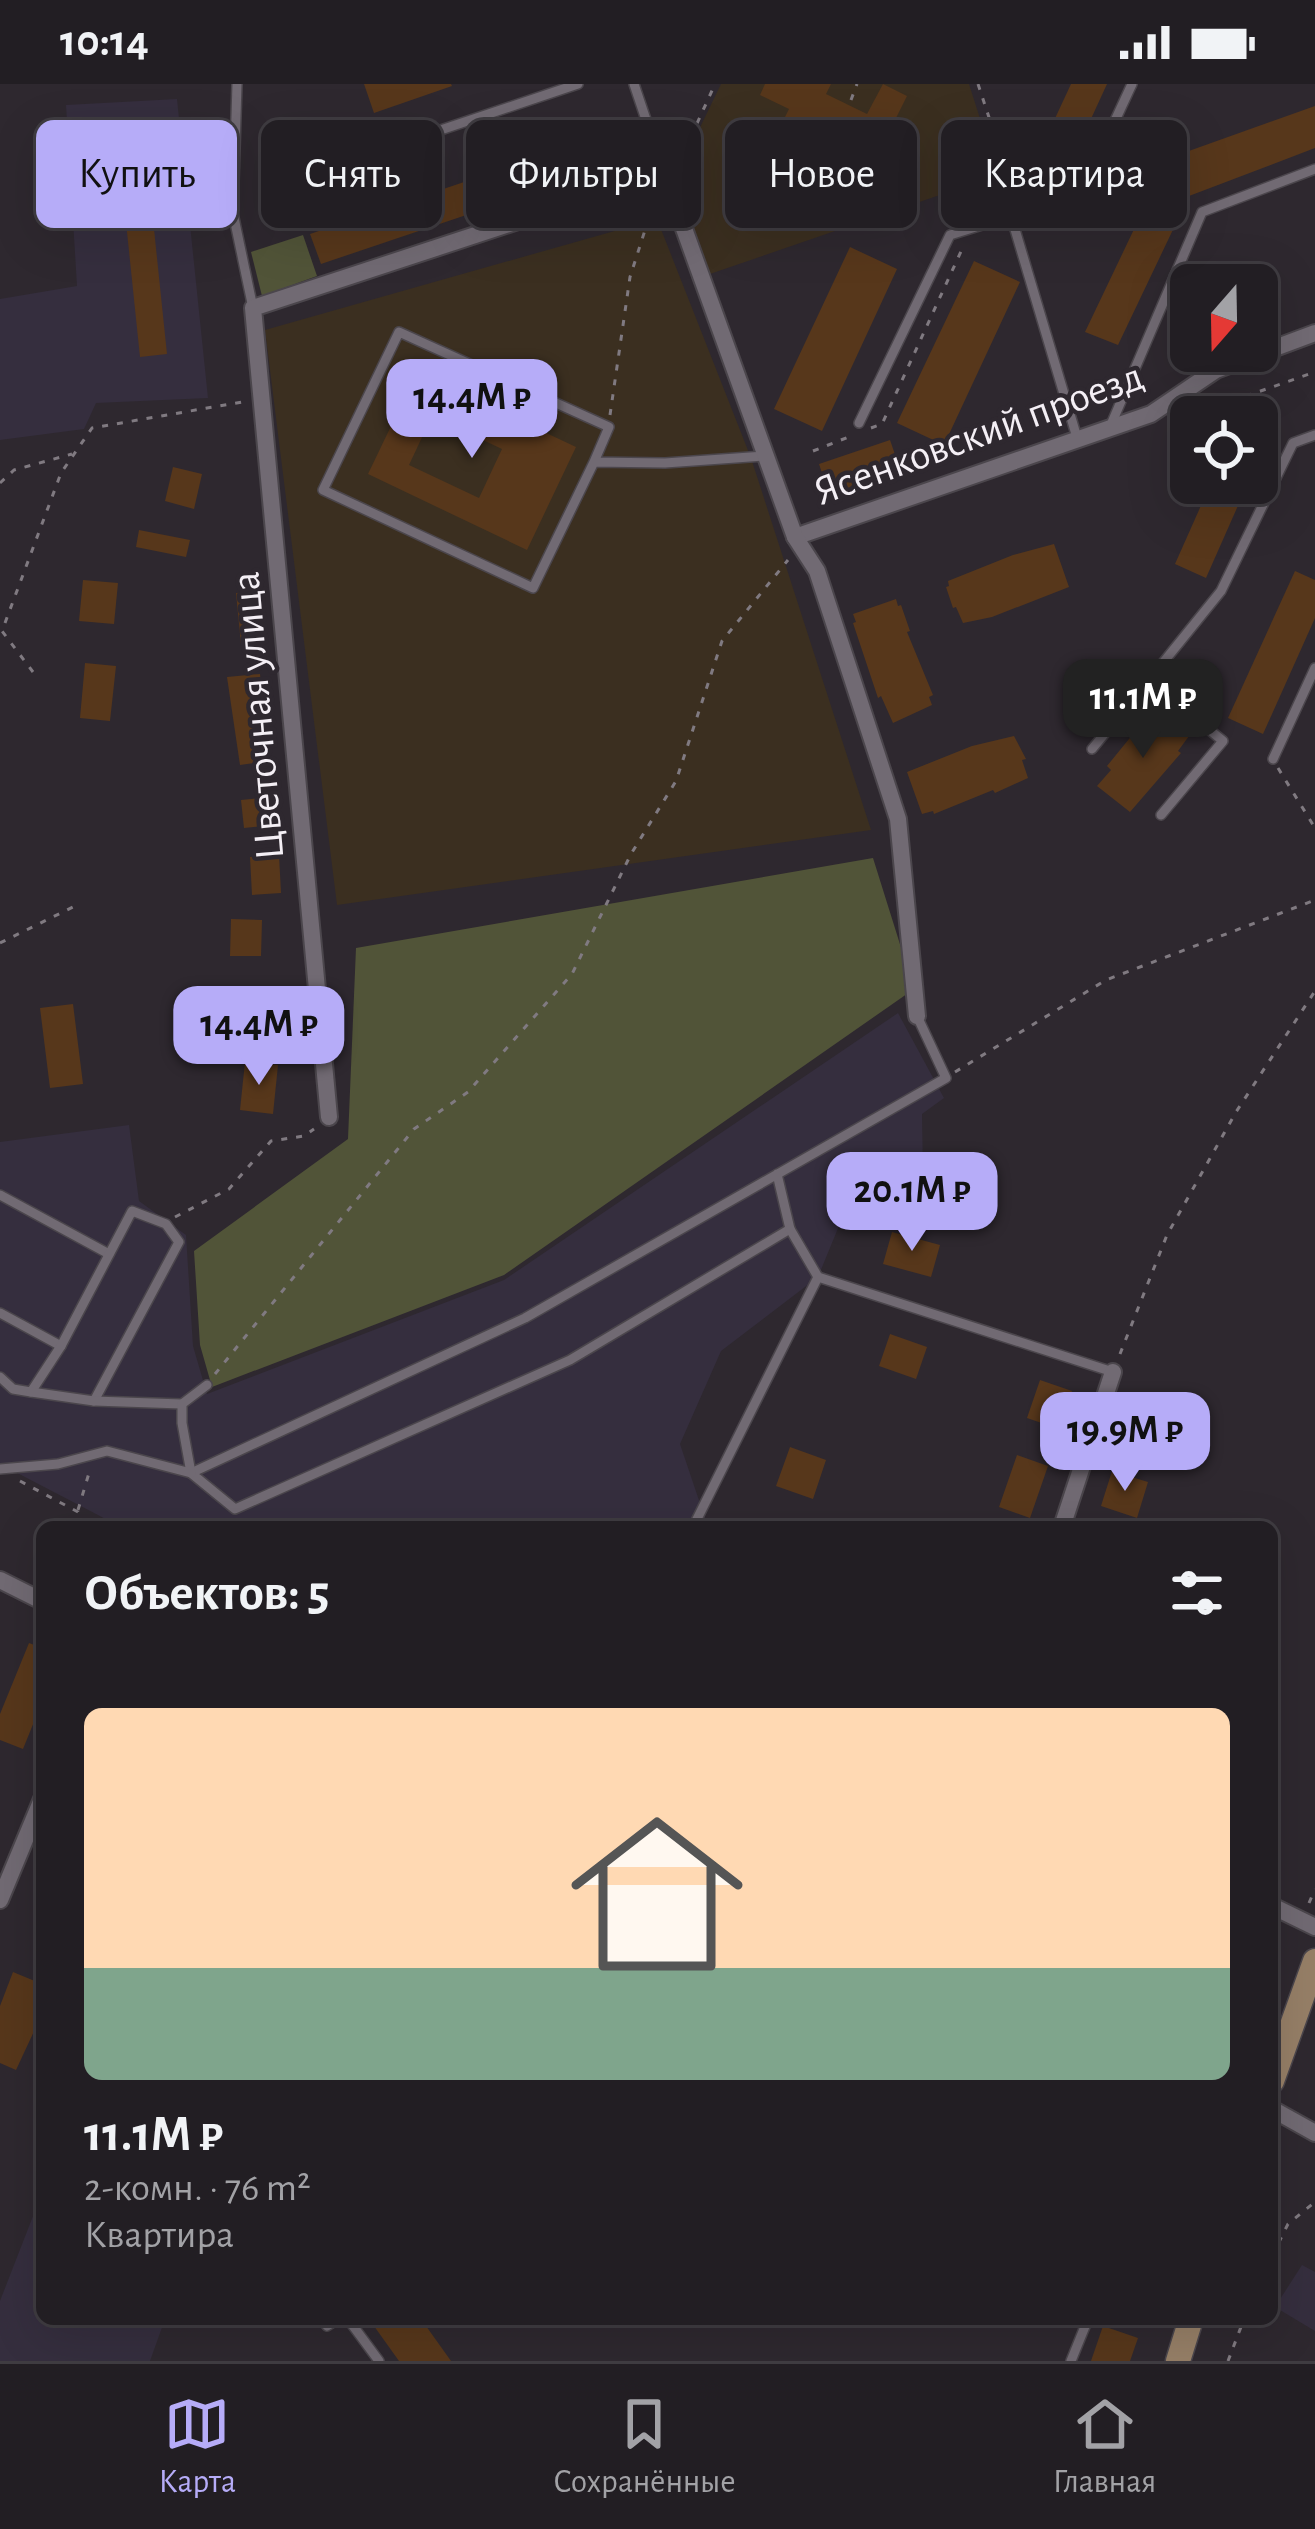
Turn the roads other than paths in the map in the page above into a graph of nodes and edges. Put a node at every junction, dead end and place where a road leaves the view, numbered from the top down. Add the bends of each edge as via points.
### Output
1 (237, 84) edge
2 (578, 84) edge
3 (634, 84) edge
4 (1132, 84) edge
5 (646, 120) edge
6 (1115, 120) edge
7 (442, 130) edge
8 (1315, 169) edge
9 (497, 228) edge
10 (684, 228) edge
11 (254, 308) junction
12 (1315, 333) edge
13 (859, 423) dead end
14 (1109, 429) junction
15 (1315, 435) edge
16 (1078, 441) junction
17 (765, 456) junction
18 (594, 463) junction
19 (795, 537) junction
20 (1315, 668) edge
21 (1149, 680) junction
22 (1092, 749) dead end
23 (1273, 759) road end
24 (1161, 815) dead end
25 (917, 1016) joint
26 (329, 1117) road end
27 (777, 1174) junction
28 (0, 1195) edge
29 (790, 1229) junction
30 (109, 1254) junction
31 (818, 1277) junction
32 (0, 1313) edge
33 (61, 1346) junction
34 (1113, 1372) joint
35 (0, 1377) edge
36 (207, 1384) road end
37 (31, 1392) junction
38 (94, 1401) junction
39 (182, 1404) junction
40 (0, 1468) edge
41 (191, 1473) junction
42 (696, 1521) edge
43 (1064, 1521) edge
44 (0, 1580) edge
45 (36, 1598) edge
46 (36, 1813) edge
47 (0, 1900) edge
48 (1278, 1909) edge
49 (1315, 1928) edge
50 (1315, 1961) edge
51 (1278, 2064) edge
52 (1278, 2112) edge
53 (1315, 2133) edge
54 (352, 2325) edge
55 (1086, 2325) edge
56 (1189, 2325) edge
57 (379, 2361) edge
58 (1071, 2361) edge
59 (1178, 2361) edge

1 - 11 lane via 233,213
2 - 7 lane
3 - 5 lane
4 - 6 lane
8 - 14 lane via 1202,212
9 - 11 street
10 - 17 street
11 - 26 street, Цветочная улица
12 - 14 street, Ясенковский проезд via 1216,370 1151,414
13 - 16 lane via 950,236 1011,216
14 - 16 street, Ясенковский проезд
15 - 21 lane via 1294,442 1221,591
16 - 19 street, Ясенковский проезд
17 - 18 lane
17 - 19 street
18 - 18 lane via 609,427 399,332 323,490 533,588
19 - 25 street via 817,571 898,819
20 - 23 lane
21 - 22 lane
21 - 24 lane via 1223,741
25 - 27 lane via 946,1078
27 - 29 lane
27 - 41 lane via 525,1318
28 - 30 lane
29 - 31 lane
29 - 41 lane via 570,1360 235,1509
30 - 33 lane
30 - 38 lane via 132,1211 166,1224 179,1242
31 - 34 lane
31 - 42 lane
32 - 33 lane
33 - 37 lane
34 - 43 street
35 - 37 lane
36 - 39 lane
37 - 38 lane
38 - 39 lane
39 - 41 lane
40 - 41 lane via 107,1450
44 - 45 street
46 - 47 street
48 - 49 street
50 - 51 main road
52 - 53 street
54 - 57 lane
55 - 58 lane
56 - 59 main road

